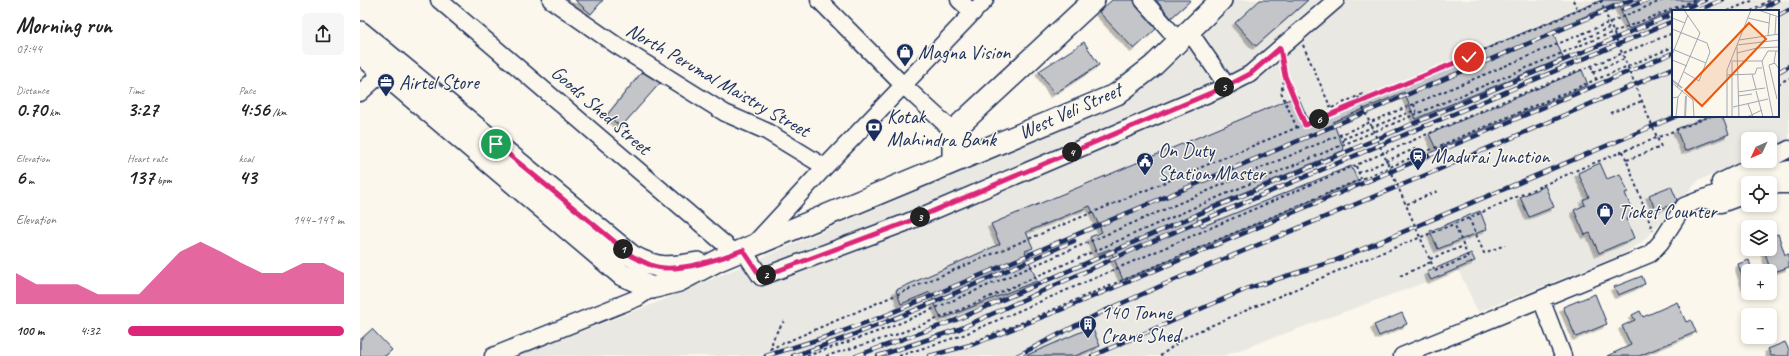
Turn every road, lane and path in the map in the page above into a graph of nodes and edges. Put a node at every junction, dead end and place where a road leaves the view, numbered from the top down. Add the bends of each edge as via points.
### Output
1 (439, 0) edge
2 (551, 0) edge
3 (819, 0) edge
4 (959, 0) edge
5 (985, 0) edge
6 (1094, 0) edge
7 (1143, 0) edge
8 (1221, 0) edge
9 (1336, 0) edge
10 (1573, 0) edge
11 (1600, 0) edge
12 (1604, 0) edge
13 (1663, 0) edge
14 (1695, 0) edge
15 (1754, 0) edge
16 (1770, 0) edge
17 (1729, 10) edge
18 (1753, 10) edge
19 (1578, 11) junction
20 (973, 13) junction
21 (1611, 27) junction
22 (360, 32) edge
23 (1672, 33) edge
24 (1577, 35) junction
25 (1184, 36) junction
26 (1300, 39) dead end
27 (1579, 40) junction
28 (1581, 45) junction
29 (1672, 47) edge
30 (1280, 48) junction
31 (360, 52) edge
32 (1624, 58) junction
33 (1591, 66) junction
34 (384, 72) junction
35 (1593, 72) junction
36 (1285, 76) junction
37 (1789, 78) edge
38 (1596, 79) junction
39 (1779, 83) edge
40 (903, 85) junction
41 (1227, 86) junction
42 (360, 93) edge
43 (1363, 94) dead end
44 (1358, 96) junction
45 (1642, 101) junction
46 (1414, 104) junction
47 (1331, 108) junction
48 (1415, 110) junction
49 (1610, 113) dead end
50 (1333, 114) junction
51 (1417, 114) junction
52 (1708, 117) edge
53 (1305, 125) junction
54 (1297, 128) junction
55 (1373, 128) junction
56 (953, 131) junction
57 (1340, 134) junction
58 (1343, 139) junction
59 (1344, 144) junction
60 (1417, 148) dead end
61 (1789, 149) edge
62 (1623, 151) junction
63 (1777, 155) edge
64 (1387, 160) junction
65 (1627, 160) junction
66 (953, 162) junction
67 (1356, 166) junction
68 (825, 167) junction
69 (1750, 168) edge
70 (1789, 169) edge
71 (1358, 173) junction
72 (1776, 176) edge
73 (1361, 179) junction
74 (1777, 185) edge
75 (1789, 185) edge
76 (1741, 188) edge
77 (1438, 191) dead end
78 (1741, 197) edge
79 (1701, 199) junction
80 (1407, 204) junction
81 (1469, 218) junction
82 (1454, 223) junction
83 (1505, 245) dead end
84 (1658, 245) junction
85 (1464, 246) junction
86 (737, 252) junction
87 (632, 256) junction
88 (1431, 261) junction
89 (1400, 276) dead end
90 (652, 288) junction
91 (1541, 299) junction
92 (784, 321) dead end
93 (770, 349) junction
94 (493, 356) edge
95 (772, 356) edge
96 (807, 356) edge
97 (826, 356) edge
98 (899, 356) edge
99 (930, 356) edge
100 (1160, 356) edge
101 (1402, 356) edge
102 (1563, 356) edge

1 - 86 street, Goods Shed Street
2 - 68 street, North Perumal Maistry Street via 616,45 719,109 766,131
3 - 40 street
4 - 20 street
5 - 20 street
6 - 56 main road
7 - 25 street
8 - 25 main road, West Veli Street
9 - 30 street
10 - 19 path
11 - 21 path, bridge
12 - 19 path
13 - 24 path
14 - 28 path
15 - 17 path
16 - 18 path
19 - 50 path
20 - 40 street
21 - 27 path
21 - 32 path, bridge
22 - 87 main road
23 - 33 path
24 - 27 path
24 - 46 path
25 - 41 street
25 - 66 main road, West Veli Street via 1153,66 1117,94
26 - 47 path
27 - 28 path
28 - 51 path
29 - 38 path
30 - 36 path
30 - 41 street via 1250,74
31 - 34 main road
32 - 35 path
32 - 45 path, bridge
33 - 35 path
33 - 67 path
34 - 42 street
34 - 90 main road via 622,275
35 - 38 path
36 - 53 path
36 - 54 path via 1281,92
37 - 39 path
38 - 73 path
40 - 56 street
40 - 68 street
41 - 86 street, Goods Shed Street via 905,223 761,277
43 - 44 path, bridge
44 - 47 path
44 - 55 path, bridge
45 - 49 path
45 - 65 path, bridge via 1661,147
46 - 48 path
46 - 57 path
47 - 50 path
48 - 51 path
48 - 55 path
50 - 53 path
51 - 59 path
52 - 62 path
53 - 54 path
54 - 93 path
55 - 58 path
55 - 64 path, bridge
56 - 66 main road
57 - 58 path
57 - 96 path via 891,327
58 - 59 path
59 - 97 path via 1223,194 962,309 895,335
60 - 64 path
61 - 63 street
62 - 65 path
62 - 81 path
64 - 71 path
64 - 80 path, bridge
65 - 84 path
66 - 86 main road, West Veli Street
67 - 71 path
67 - 98 path via 963,335
68 - 86 street
69 - 79 street via 1718,184
70 - 72 street
71 - 73 path
73 - 99 path via 1038,316 966,345
74 - 75 street
76 - 79 street
77 - 80 path
78 - 79 street via 1721,204
79 - 84 street via 1684,206
80 - 88 path, bridge
81 - 82 path
81 - 83 path via 1484,254
82 - 85 path
82 - 100 path via 1187,336
84 - 91 street via 1650,254
85 - 88 path
85 - 88 path, bridge via 1468,257 1436,271
86 - 87 main road, West Veli Street via 672,268 646,264
86 - 90 main road, West Veli Street via 679,281
87 - 90 main road
88 - 89 path
90 - 94 street via 637,298
91 - 101 street
91 - 102 street
92 - 93 path via 772,339
93 - 95 path

